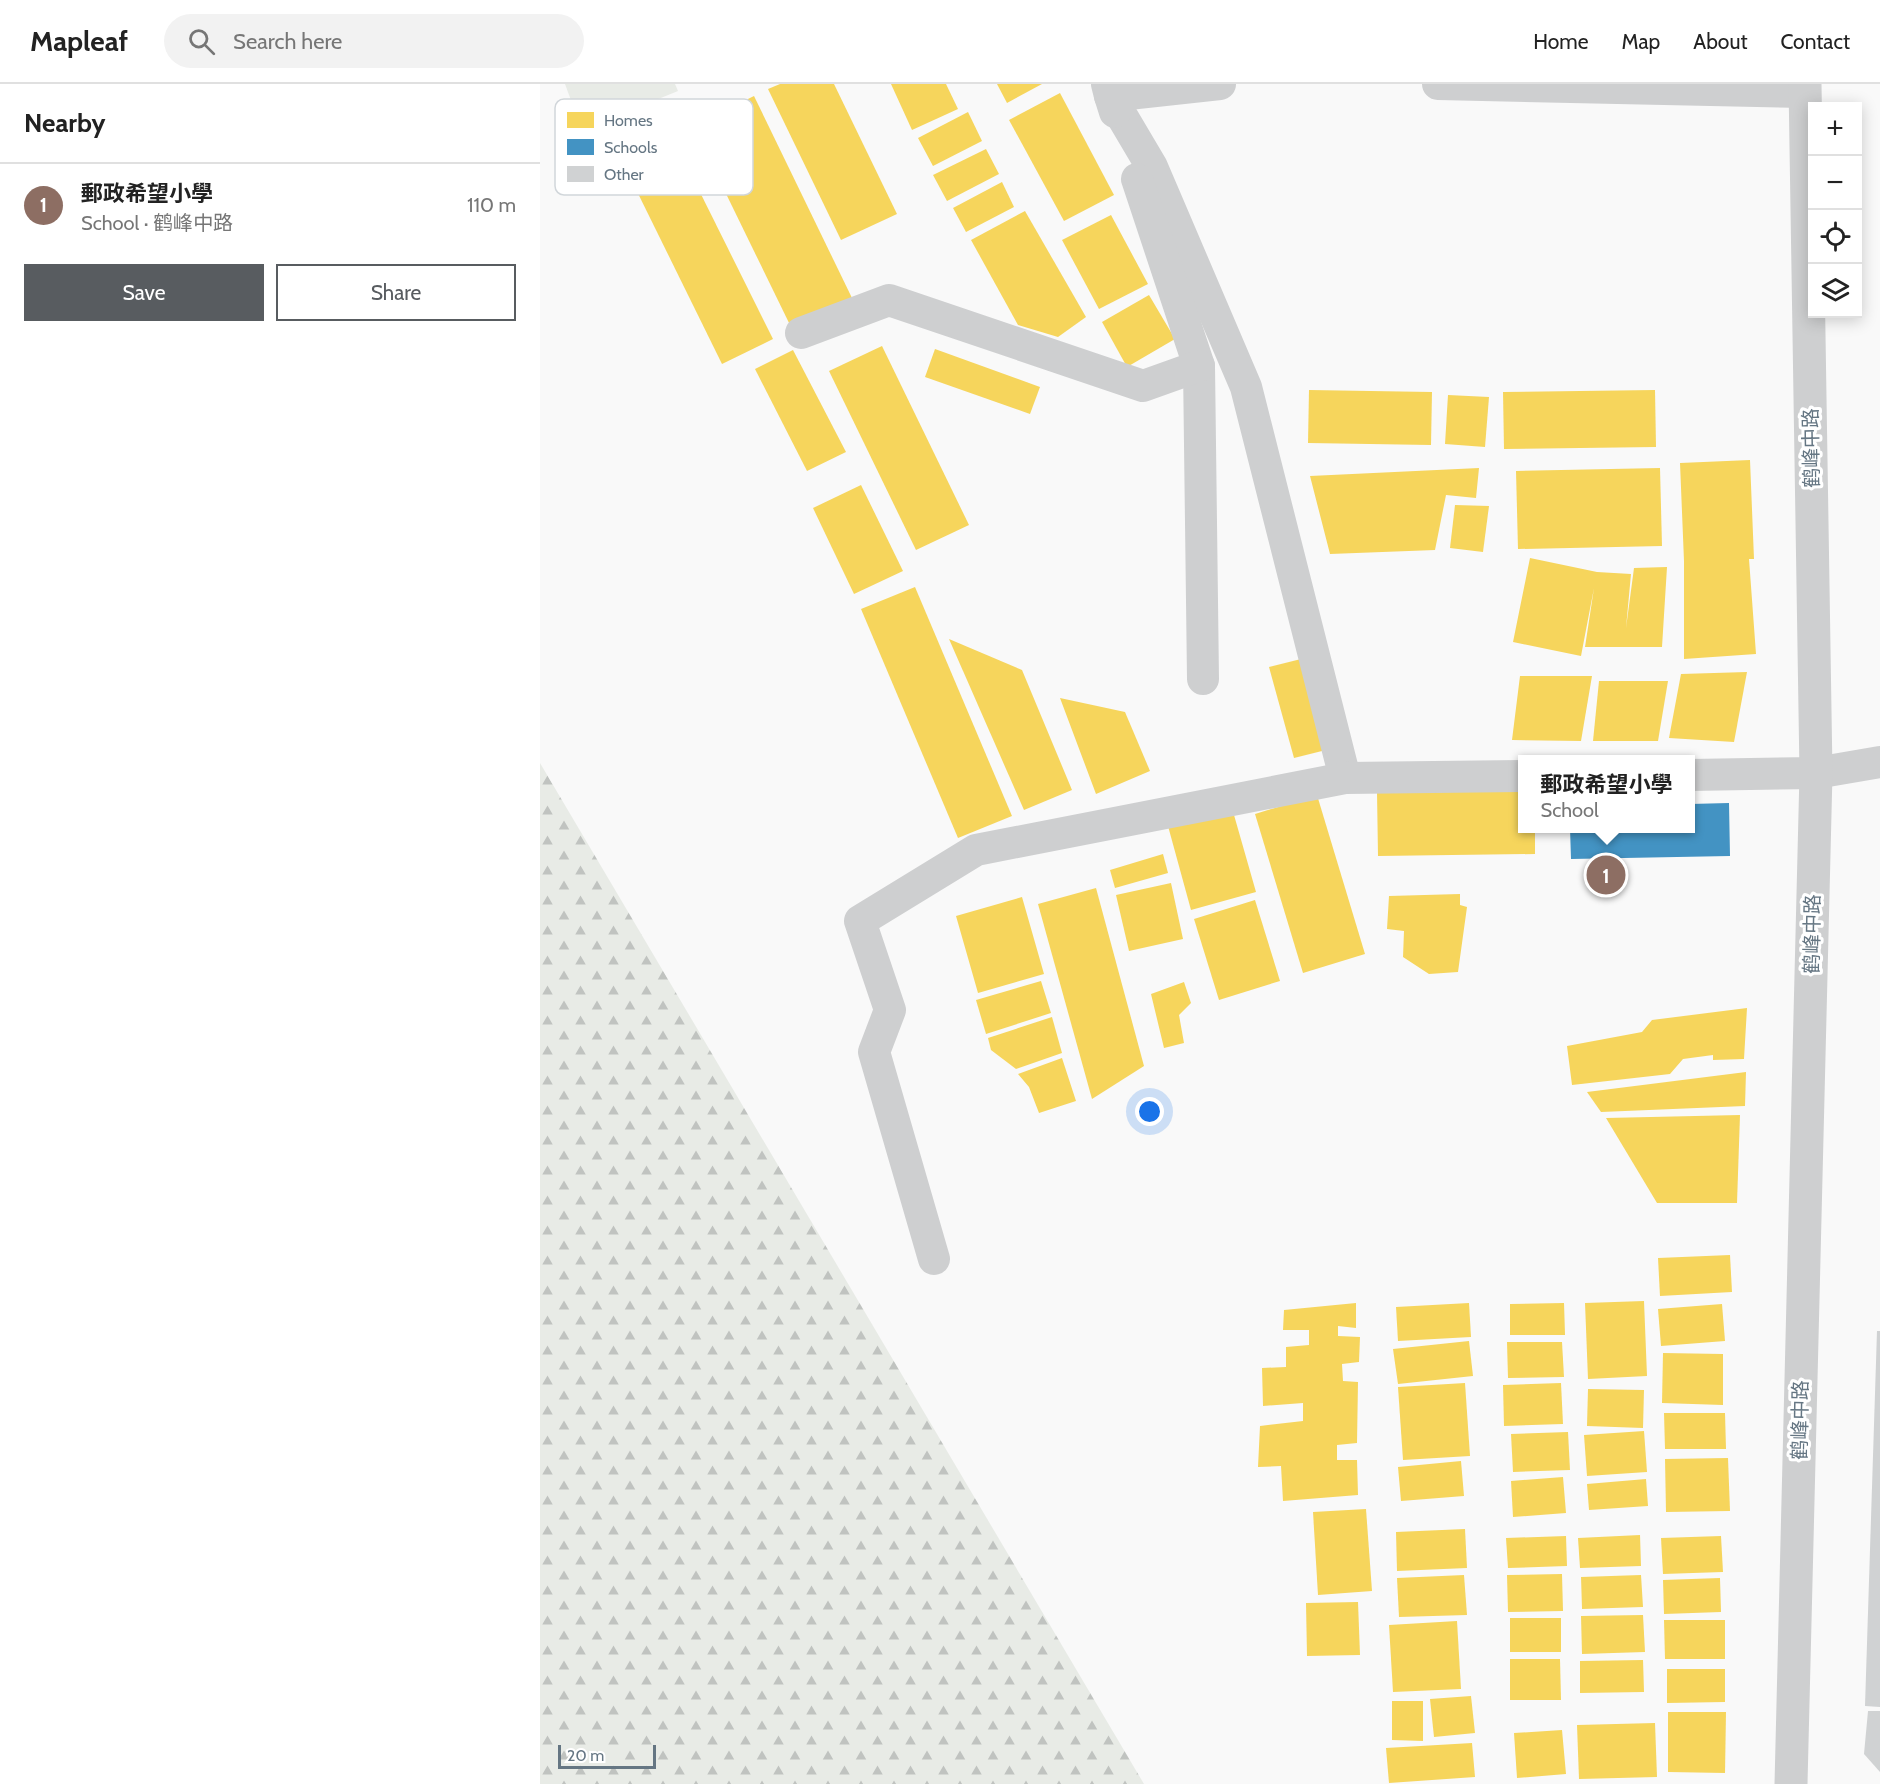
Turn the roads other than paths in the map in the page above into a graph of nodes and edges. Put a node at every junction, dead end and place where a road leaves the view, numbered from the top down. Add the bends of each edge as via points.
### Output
1 (1220, 84) edge
2 (1438, 84) edge
3 (1805, 88) edge
4 (1108, 90) edge
5 (801, 333) dead end
6 (1199, 366) junction
7 (1203, 679) dead end
8 (1880, 762) edge
9 (1816, 774) junction
10 (1695, 775) edge
11 (1518, 776) edge
12 (1345, 778) junction
13 (934, 1259) dead end
14 (1791, 1784) edge

1 - 4 street
2 - 3 street
3 - 9 street, 鹤峰中路
4 - 6 street
4 - 12 street via 1152,167 1246,387
5 - 6 street via 889,300 1143,386
6 - 7 street
8 - 9 street
9 - 10 street
9 - 14 street, 鹤峰中路
11 - 12 street
12 - 13 street via 976,850 860,921 890,1010 874,1052

